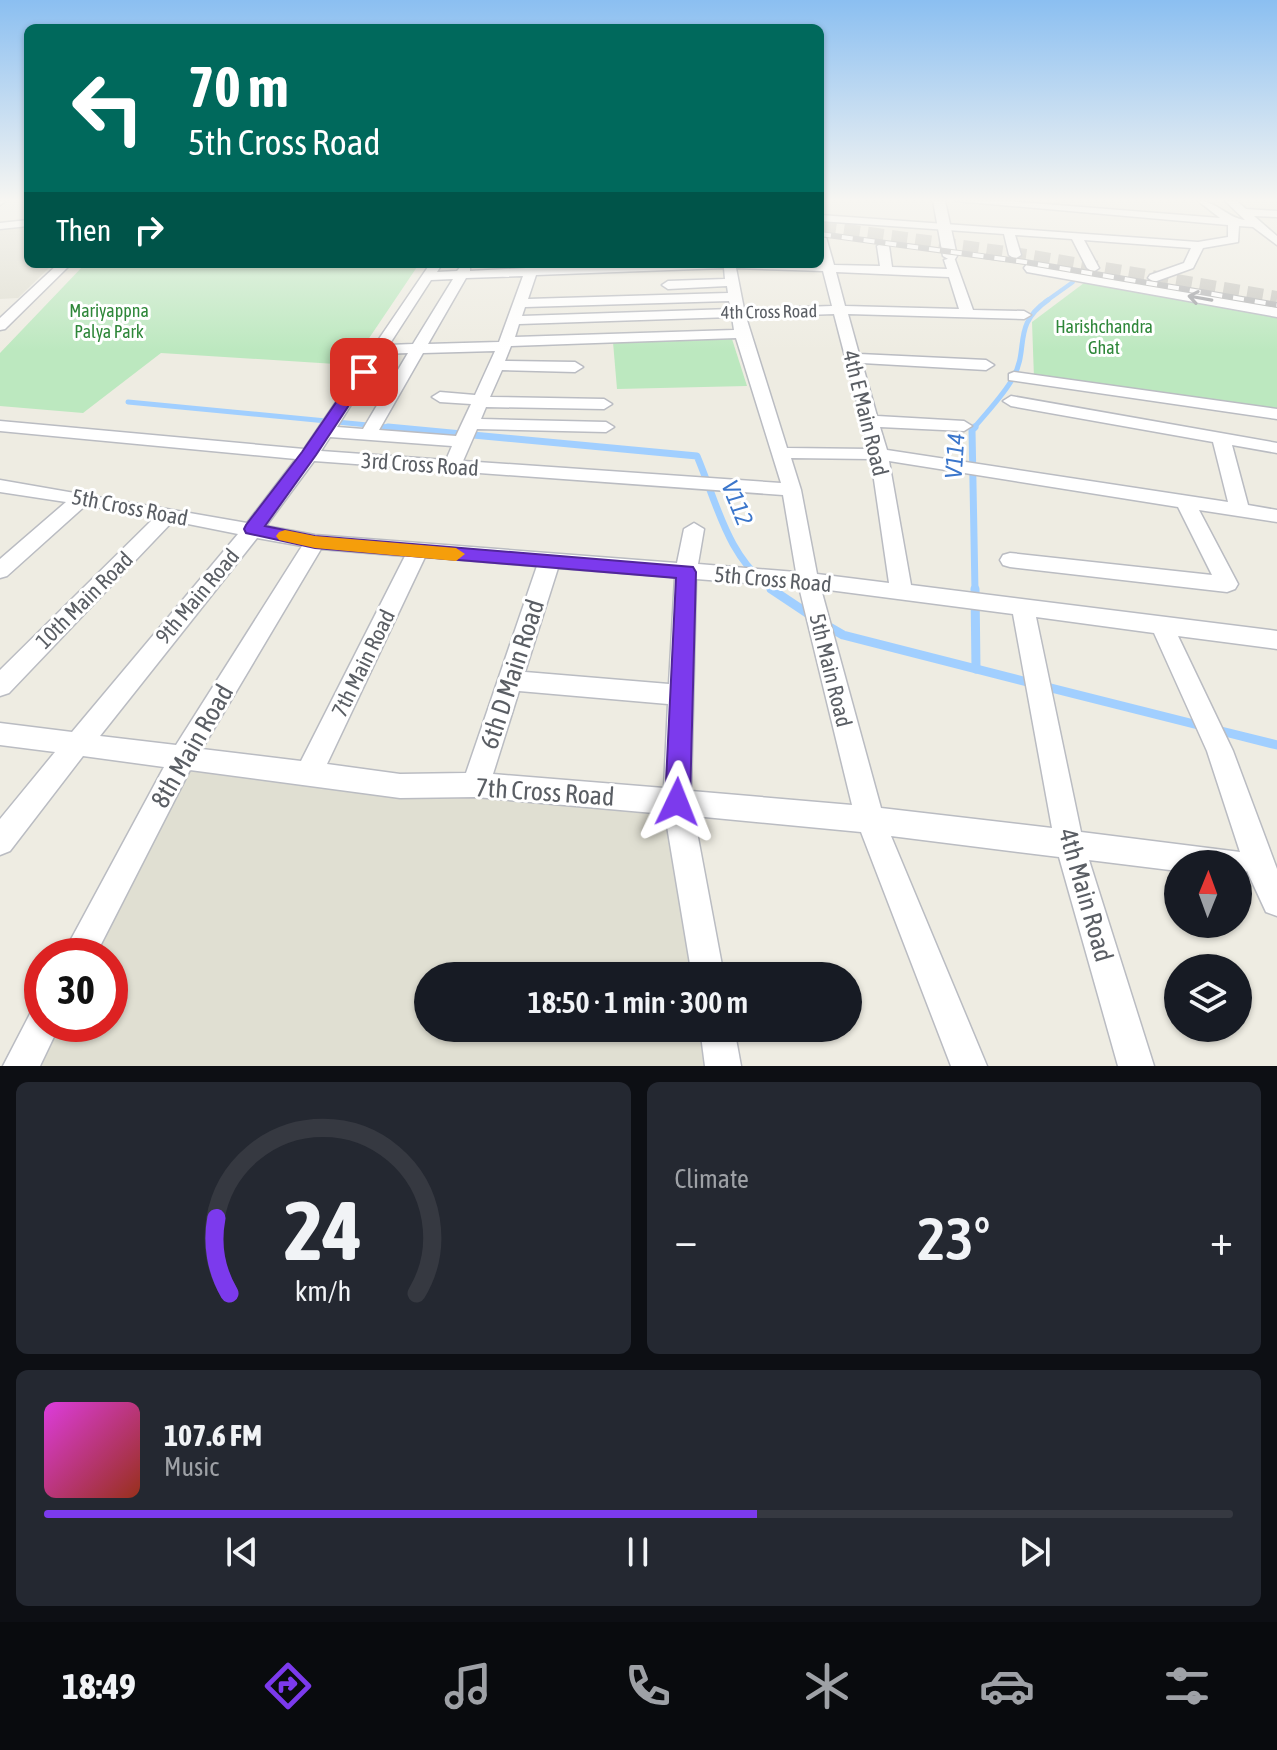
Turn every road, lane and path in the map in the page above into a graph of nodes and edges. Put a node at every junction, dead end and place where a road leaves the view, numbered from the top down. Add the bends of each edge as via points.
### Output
1 (884, 251) edge
2 (949, 251) edge
3 (1014, 251) edge
4 (1084, 251) edge
5 (1195, 251) edge
6 (824, 252) edge
7 (1015, 255) dead end
8 (950, 256) joint
9 (824, 266) edge
10 (828, 266) junction
11 (61, 268) edge
12 (533, 268) edge
13 (758, 268) edge
14 (1033, 268) dead end
15 (1093, 268) dead end
16 (465, 269) edge
17 (886, 269) junction
18 (431, 270) edge
19 (953, 273) junction
20 (1145, 280) junction
21 (732, 284) edge
22 (522, 297) junction
23 (25, 301) junction
24 (0, 303) edge
25 (838, 310) junction
26 (1277, 311) edge
27 (967, 313) junction
28 (1024, 315) dead end
29 (513, 320) junction
30 (0, 326) edge
31 (742, 334) junction
32 (505, 344) junction
33 (420, 349) junction
34 (378, 350) junction
35 (852, 358) junction
36 (496, 365) junction
37 (986, 365) dead end
38 (575, 367) dead end
39 (1014, 377) dead end
40 (440, 397) dead end
41 (1011, 401) dead end
42 (480, 402) junction
43 (604, 404) dead end
44 (1277, 414) edge
45 (871, 421) junction
46 (329, 425) junction
47 (0, 426) edge
48 (964, 426) dead end
49 (606, 427) dead end
50 (372, 428) junction
51 (466, 434) junction
52 (1221, 438) junction
53 (1277, 448) edge
54 (781, 453) junction
55 (879, 454) junction
56 (308, 455) junction
57 (452, 466) junction
58 (9, 487) edge
59 (792, 490) junction
60 (82, 498) junction
61 (0, 501) edge
62 (1185, 502) junction
63 (1240, 510) junction
64 (168, 515) junction
65 (1277, 516) edge
66 (253, 529) junction
67 (694, 529) dead end
68 (315, 542) junction
69 (418, 551) junction
70 (1010, 560) dead end
71 (549, 562) junction
72 (0, 571) edge
73 (686, 572) junction
74 (808, 580) junction
75 (901, 592) junction
76 (1023, 610) junction
77 (1162, 626) junction
78 (1277, 640) edge
79 (510, 680) junction
80 (0, 686) edge
81 (681, 695) junction
82 (0, 734) edge
83 (76, 742) junction
84 (183, 757) junction
85 (308, 775) junction
86 (476, 785) junction
87 (677, 802) junction
88 (870, 820) junction
89 (0, 841) edge
90 (1069, 842) junction
91 (1247, 850) edge
92 (1164, 854) edge
93 (1252, 866) edge
94 (1277, 901) edge
95 (87, 938) edge
96 (706, 962) edge
97 (34, 1042) edge
98 (719, 1042) edge
99 (21, 1066) edge
100 (723, 1066) edge
101 (969, 1066) edge
102 (1136, 1066) edge

1 - 17 street
2 - 8 street
3 - 7 street
4 - 15 street
5 - 20 street via 1189,265
6 - 10 street, 4th E Main Road
8 - 19 street
9 - 10 street
10 - 17 street
10 - 25 street, 4th E Main Road
11 - 23 street
12 - 16 street
12 - 21 street
12 - 22 street
13 - 21 street
14 - 20 main road
16 - 18 street
16 - 33 street
17 - 19 street
18 - 34 street, 9th Main Road
19 - 27 street
26 -> 20 main road
21 - 22 street
21 - 25 street, 4th Cross Road
21 - 29 street, 4th Cross Road
21 - 31 street, 5th Main Road
22 - 29 street
23 - 24 street
23 - 30 street
25 - 27 street, 4th Cross Road
25 - 35 street, 4th E Main Road
27 - 28 street, 4th Cross Road
29 - 32 street
31 - 32 street
31 - 54 street, 5th Main Road
32 - 33 street
32 - 36 street
33 - 34 street
33 - 50 street
34 - 46 street, 9th Main Road
35 - 37 street
35 - 45 street, 4th E Main Road
36 - 38 street
36 - 42 street
39 - 44 street
40 - 42 street
41 - 52 street
42 - 43 street
42 - 51 street
45 - 48 street
45 - 55 street, 4th E Main Road
46 - 50 street
46 - 56 street, 9th Main Road
47 - 56 street, 3rd Cross Road
49 - 51 street
50 - 51 street
51 - 57 street
52 - 53 street
52 - 63 street
54 - 55 street
54 - 59 street, 5th Main Road
55 - 62 street
55 - 75 street, 4th E Main Road
56 - 57 street, 3rd Cross Road
56 - 66 street, 9th Main Road
57 - 59 street, 3rd Cross Road
58 - 60 street, 5th Cross Road
58 - 61 street
59 - 74 street, 5th Main Road
60 - 64 street, 5th Cross Road
60 - 72 street
62 - 63 street
62 - 70 street via 1227,584
63 - 65 street
64 - 66 street, 5th Cross Road
64 - 80 street, 10th Main Road
66 - 68 street, 5th Cross Road
66 - 83 street, 9th Main Road
67 - 73 street
68 - 69 street, 5th Cross Road
68 - 84 street, 8th Main Road
69 - 71 street, 5th Cross Road
69 - 85 street, 7th Main Road
71 - 73 street, 5th Cross Road
71 - 79 street, 6th D Main Road
73 - 74 street, 5th Cross Road
73 - 81 street
74 - 75 street, 5th Cross Road
74 - 88 street, 5th Main Road
75 - 76 street, 5th Cross Road
76 - 77 street, 5th Cross Road
76 - 90 street, 4th Main Road
77 - 78 street, 5th Cross Road
77 - 91 street via 1209,728
79 - 81 street
79 - 86 street, 6th D Main Road
81 - 87 street
82 - 83 street, 7th Cross Road
83 - 84 street, 7th Cross Road
83 - 89 street, 9th Main Road
84 - 85 street, 7th Cross Road
84 - 95 street, 8th Main Road
85 - 86 street, 7th Cross Road via 400,786
86 - 87 street, 7th Cross Road
87 - 88 street, 7th Cross Road
87 - 96 street
88 - 90 street, 7th Cross Road
88 - 101 street, 5th Main Road
90 - 92 street, 7th Cross Road
90 - 102 street, 4th Main Road
93 - 94 street
97 - 99 street
98 - 100 street

